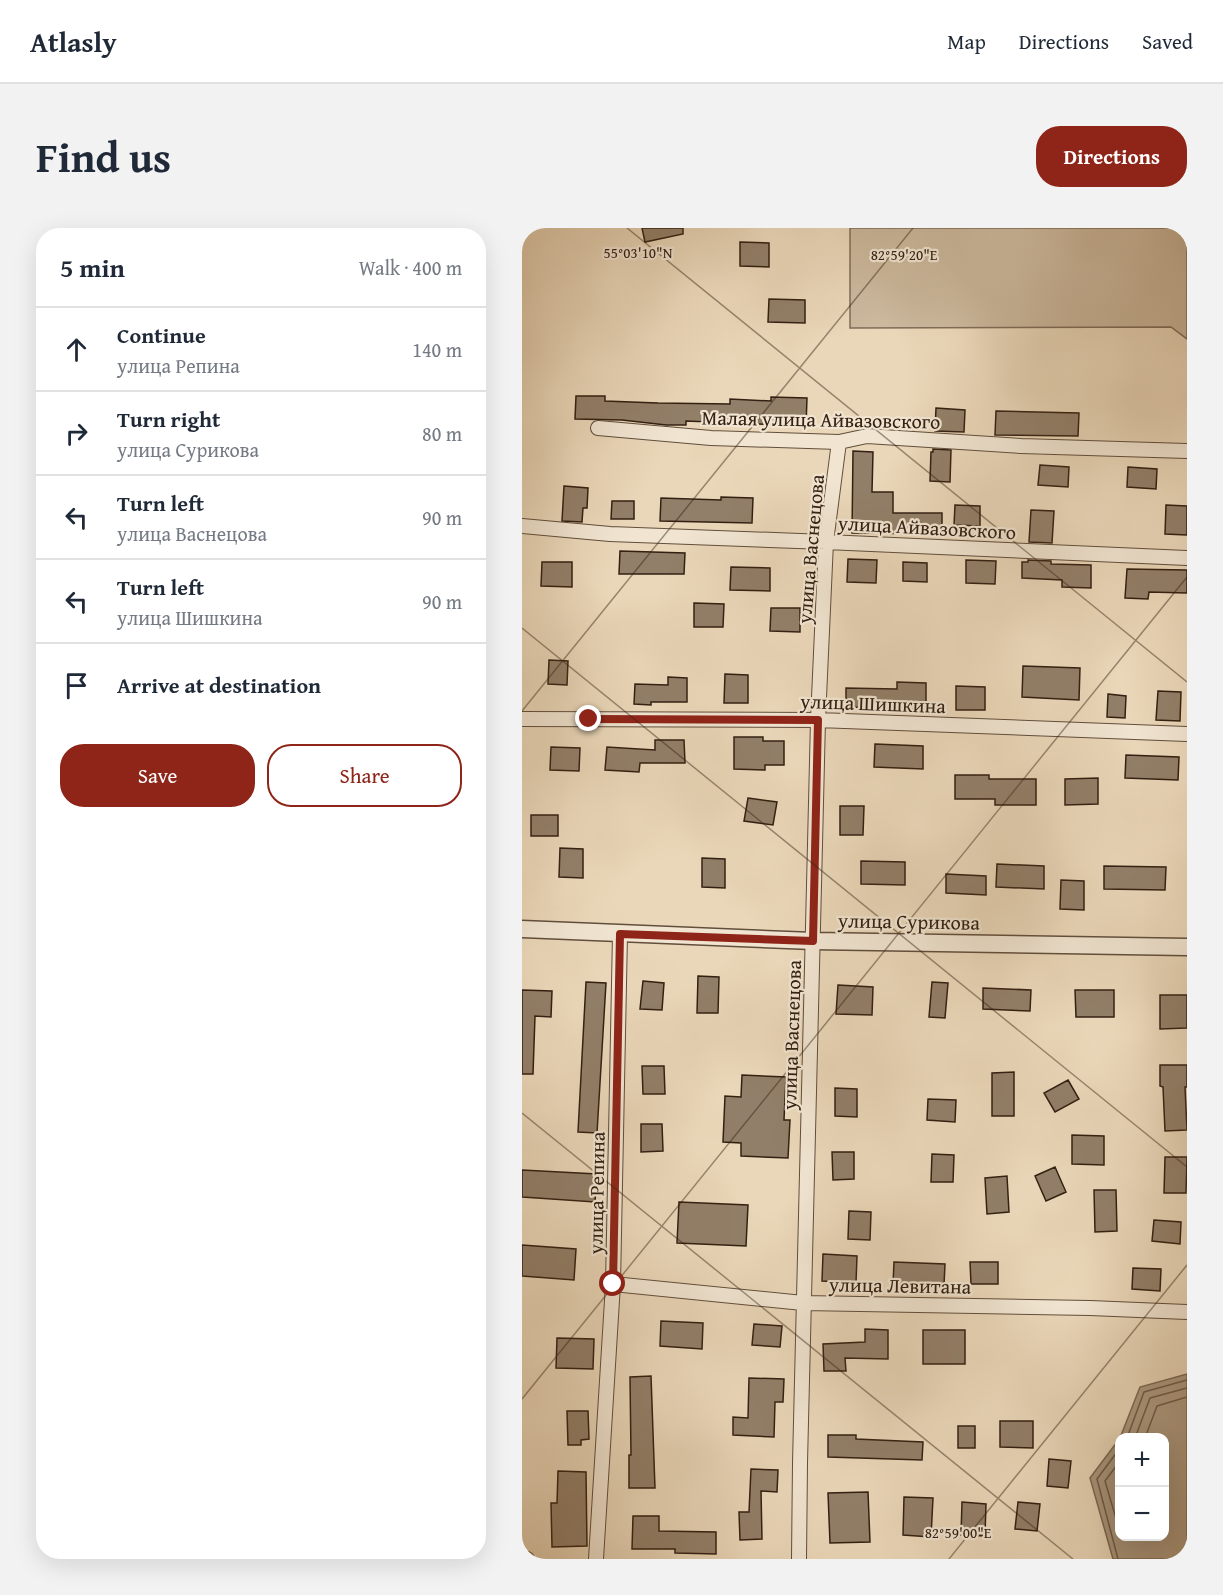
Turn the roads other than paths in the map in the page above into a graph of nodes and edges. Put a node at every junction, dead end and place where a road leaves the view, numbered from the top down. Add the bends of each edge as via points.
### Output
1 (598, 428) dead end
2 (839, 442) junction
3 (1187, 451) edge
4 (522, 526) edge
5 (826, 542) junction
6 (1187, 558) edge
7 (522, 718) edge
8 (818, 720) junction
9 (1187, 734) edge
10 (522, 929) edge
11 (620, 934) junction
12 (813, 941) junction
13 (1187, 947) edge
14 (613, 1284) junction
15 (803, 1303) junction
16 (1187, 1312) edge
17 (522, 1557) edge
18 (527, 1559) edge
19 (596, 1559) edge
20 (799, 1559) edge

1 - 2 street, Малая улица Айвазовского via 711,438
2 - 3 street, Малая улица Айвазовского via 867,436
2 - 5 street, улица Васнецова
4 - 5 street, улица Айвазовского via 610,534
5 - 6 street, улица Айвазовского
5 - 8 street, улица Васнецова
7 - 8 street, улица Шишкина
8 - 9 street, улица Шишкина
8 - 12 street, улица Васнецова
10 - 11 street, улица Сурикова
11 - 12 street, улица Сурикова
11 - 14 street, улица Репина
12 - 13 street, улица Сурикова
12 - 15 street, улица Васнецова
14 - 15 street, улица Левитана
14 - 19 street, улица Репина
15 - 16 street, улица Левитана
15 - 20 street, улица Васнецова
17 - 18 street

